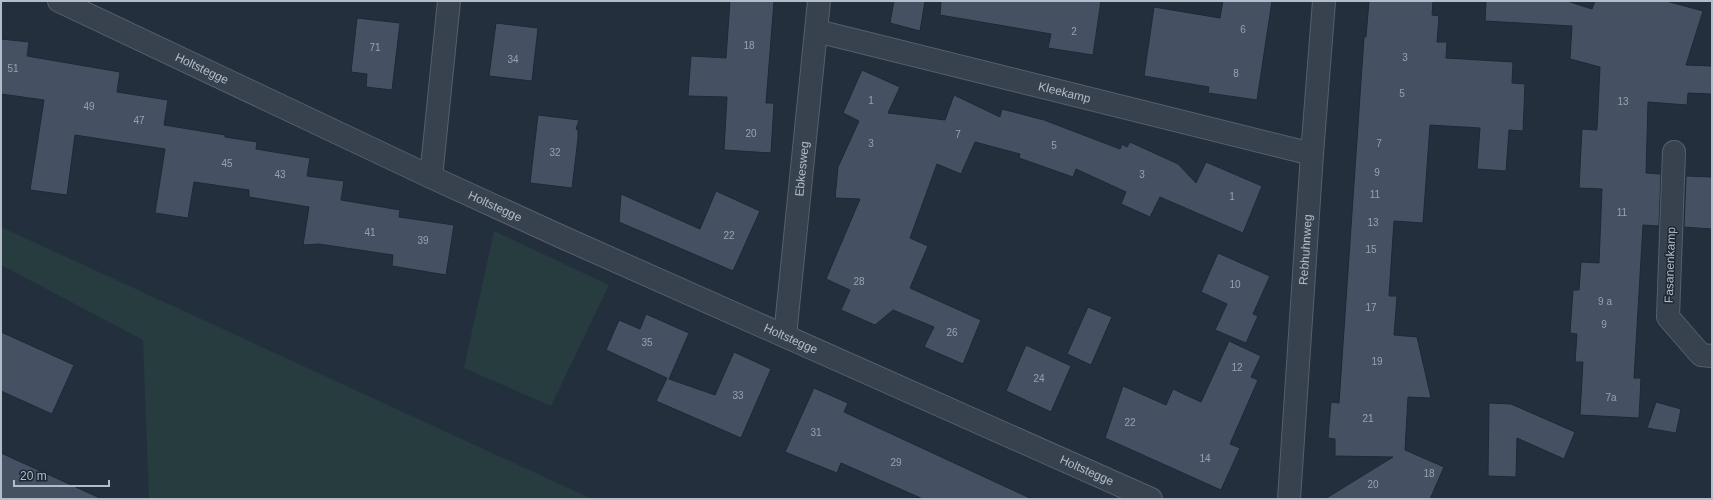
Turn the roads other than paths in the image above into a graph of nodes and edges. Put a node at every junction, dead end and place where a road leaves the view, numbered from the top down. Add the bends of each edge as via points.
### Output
1 (60, 1) edge
2 (449, 1) edge
3 (819, 1) edge
4 (1324, 1) edge
5 (817, 31) junction
6 (1674, 152) dead end
7 (1312, 154) junction
8 (431, 177) junction
9 (785, 336) junction
10 (1712, 356) edge
11 (1151, 499) edge
12 (1289, 499) edge

1 - 8 street, Holtstegge
2 - 8 street
3 - 5 street, Ebkesweg
4 - 7 street, Rebhuhnweg
5 - 7 street, Kleekamp
5 - 9 street, Ebkesweg
6 - 10 street, Fasanenkamp via 1668,317 1701,355
7 - 12 street, Rebhuhnweg
8 - 9 street, Holtstegge
9 - 11 street, Holtstegge

